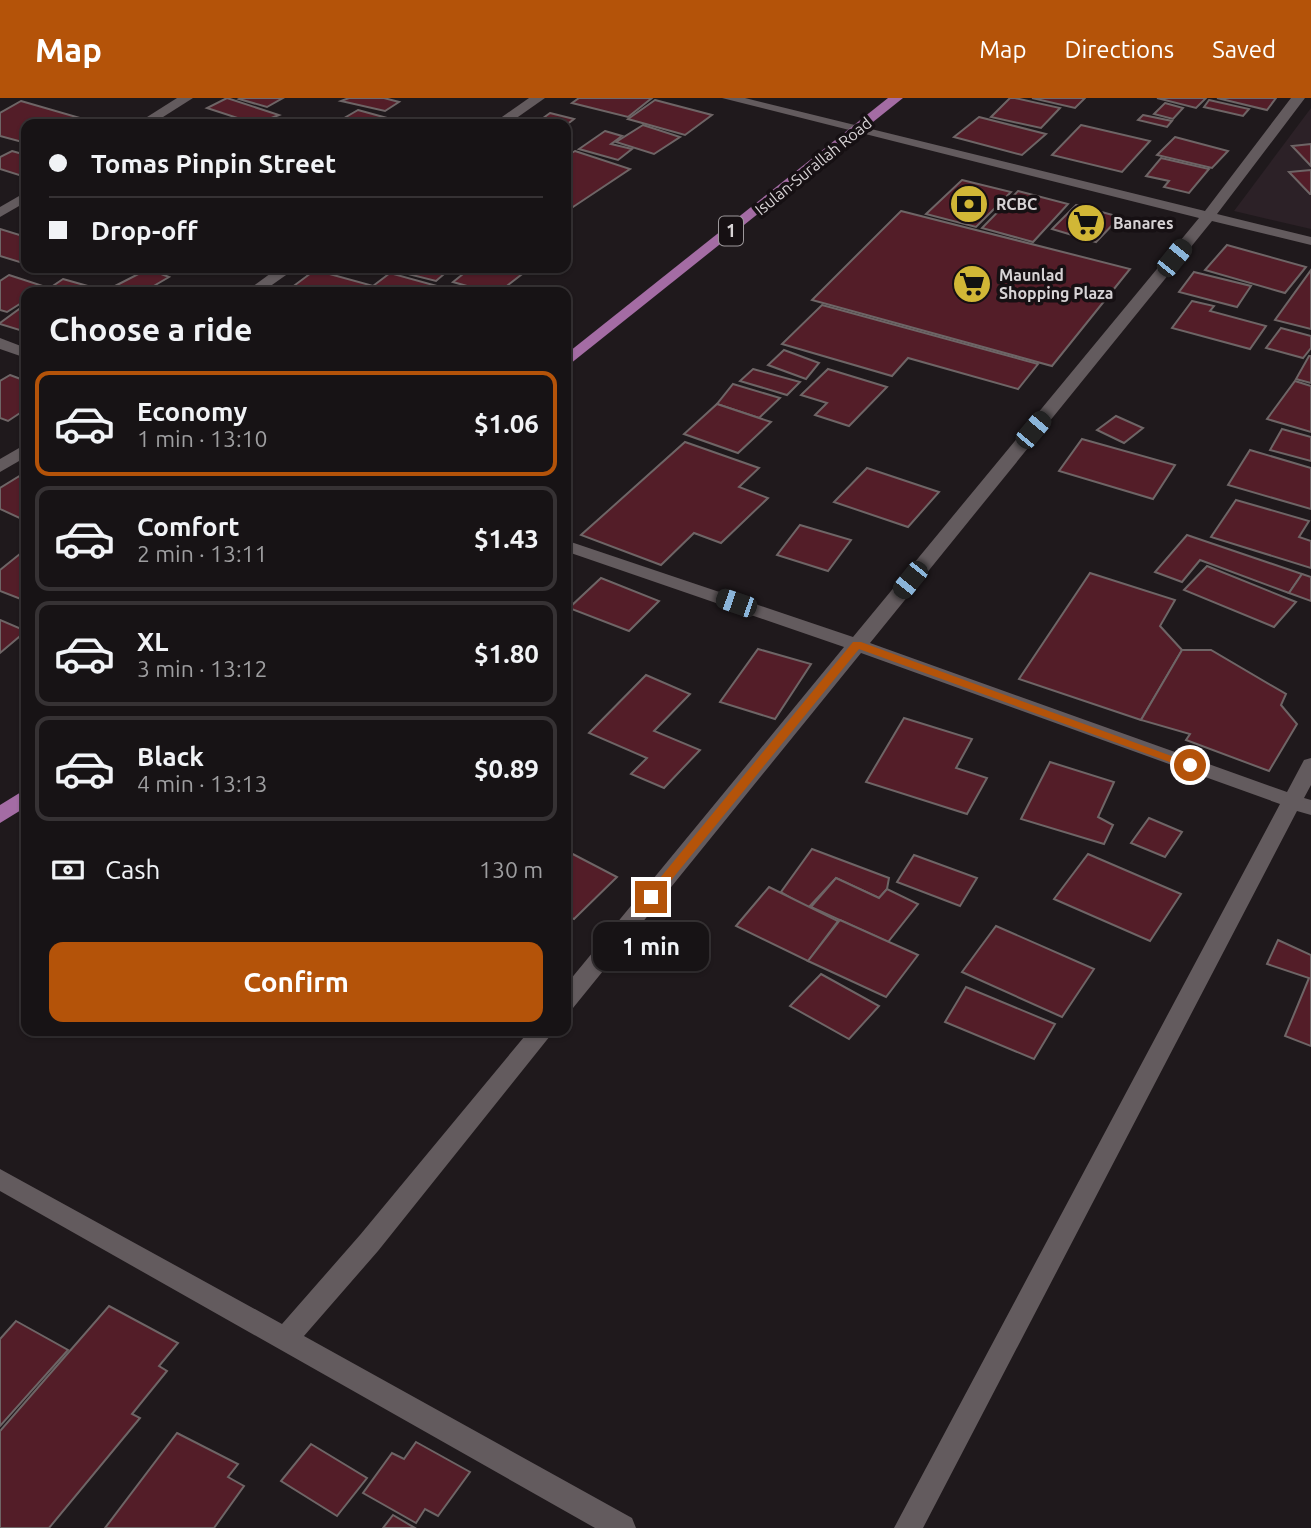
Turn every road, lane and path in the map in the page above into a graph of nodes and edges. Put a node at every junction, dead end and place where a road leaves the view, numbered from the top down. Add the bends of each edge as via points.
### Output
1 (186, 98) edge
2 (538, 98) edge
3 (729, 98) edge
4 (895, 98) edge
5 (1298, 98) edge
6 (151, 119) edge
7 (506, 119) edge
8 (859, 130) junction
9 (21, 199) edge
10 (0, 213) edge
11 (1209, 215) junction
12 (1311, 240) edge
13 (280, 273) edge
14 (260, 287) edge
15 (0, 344) edge
16 (21, 351) edge
17 (571, 358) edge
18 (21, 452) edge
19 (0, 467) edge
20 (571, 547) edge
21 (857, 645) junction
22 (1311, 765) edge
23 (21, 800) edge
24 (1302, 805) edge
25 (0, 816) edge
26 (571, 995) edge
27 (538, 1036) edge
28 (0, 1179) edge
29 (287, 1337) junction
30 (622, 1528) edge
31 (908, 1528) edge

1 - 6 street
2 - 7 street
3 - 8 street
4 - 8 highway, Isulan-Surallah Road / 1
5 - 11 street
8 - 11 street
8 - 17 highway, Isulan-Surallah Road / 1
9 - 10 street
11 - 12 street
11 - 21 street
13 - 14 street
15 - 16 street
18 - 19 street
20 - 21 street
21 - 24 street
21 - 26 street
22 - 24 street
23 - 25 highway
24 - 31 street
27 - 29 street
28 - 29 street
29 - 30 street

